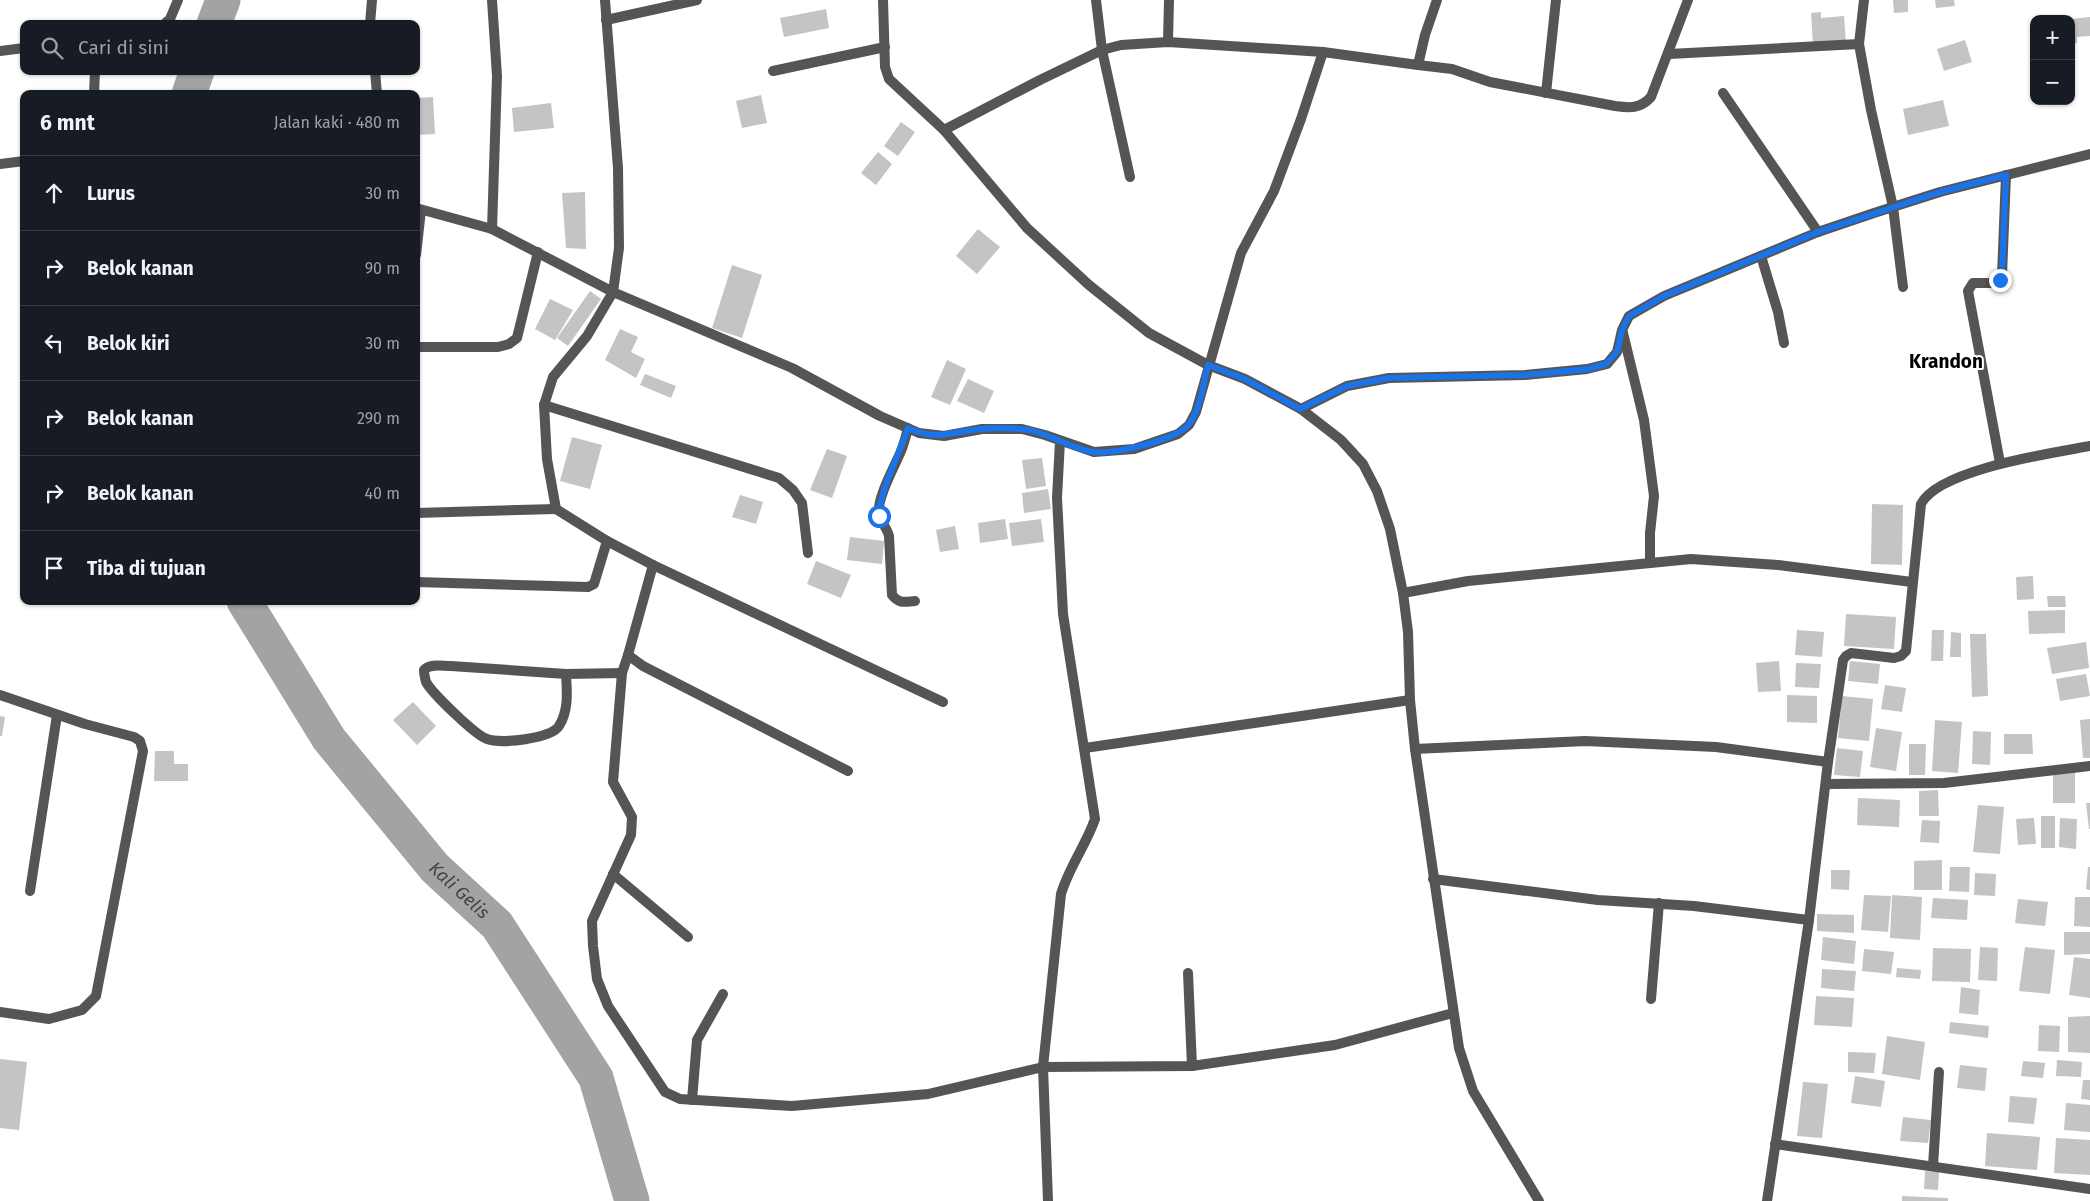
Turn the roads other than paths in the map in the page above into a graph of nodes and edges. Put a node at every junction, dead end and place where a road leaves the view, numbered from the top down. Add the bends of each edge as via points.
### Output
1 (178, 0) edge
2 (372, 0) edge
3 (492, 0) edge
4 (605, 0) edge
5 (697, 0) edge
6 (883, 0) edge
7 (1096, 0) edge
8 (1169, 0) edge
9 (1437, 0) edge
10 (1556, 0) edge
11 (1688, 0) edge
12 (1864, 0) edge
13 (169, 20) edge
14 (370, 20) edge
15 (606, 20) junction
16 (1168, 42) junction
17 (1860, 44) junction
18 (885, 47) junction
19 (20, 48) edge
20 (1102, 50) junction
21 (0, 51) edge
22 (1323, 52) junction
23 (1669, 54) junction
24 (1418, 65) junction
25 (773, 71) dead end
26 (95, 75) edge
27 (375, 75) edge
28 (94, 90) edge
29 (376, 90) edge
30 (1546, 93) junction
31 (1723, 94) dead end
32 (944, 130) junction
33 (2090, 154) edge
34 (20, 162) edge
35 (0, 164) edge
36 (2006, 175) junction
37 (1130, 176) dead end
38 (1893, 207) junction
39 (420, 210) edge
40 (492, 229) junction
41 (1818, 232) junction
42 (538, 252) junction
43 (1761, 256) junction
44 (1903, 287) dead end
45 (613, 292) junction
46 (1622, 330) junction
47 (1784, 343) dead end
48 (420, 347) edge
49 (1208, 365) junction
50 (544, 405) junction
51 (1300, 409) junction
52 (908, 428) junction
53 (1060, 441) junction
54 (2090, 446) edge
55 (2000, 463) junction
56 (556, 509) junction
57 (420, 513) edge
58 (607, 542) junction
59 (808, 553) dead end
60 (1650, 564) junction
61 (653, 565) junction
62 (420, 582) edge
63 (1912, 582) junction
64 (1403, 593) junction
65 (916, 601) dead end
66 (628, 655) junction
67 (622, 673) junction
68 (566, 674) junction
69 (0, 695) edge
70 (1410, 700) junction
71 (943, 702) dead end
72 (57, 715) junction
73 (1085, 748) junction
74 (1415, 749) junction
75 (1828, 762) junction
76 (2090, 766) edge
77 (848, 772) dead end
78 (1827, 784) junction
79 (613, 874) junction
80 (1433, 879) junction
81 (30, 891) dead end
82 (1659, 903) junction
83 (1809, 920) junction
84 (688, 937) dead end
85 (1188, 973) dead end
86 (723, 994) dead end
87 (1651, 1000) dead end
88 (0, 1012) edge
89 (1452, 1014) junction
90 (1192, 1066) junction
91 (1043, 1067) junction
92 (1939, 1072) dead end
93 (692, 1100) junction
94 (1775, 1144) junction
95 (1933, 1166) junction
96 (2090, 1190) edge
97 (1048, 1201) edge
98 (1539, 1201) edge
99 (1767, 1201) edge

1 - 13 street
2 - 14 street
3 - 40 street via 497,76
4 - 15 street
5 - 15 street
6 - 18 street
7 - 20 street
8 - 16 street
9 - 24 street
10 - 30 street
11 - 23 street
12 - 17 street
15 - 45 street via 618,168 619,248
16 - 20 street via 1121,45
16 - 22 street
17 - 23 street
17 - 38 street
18 - 25 street
18 - 32 street via 888,79
19 - 21 street
20 - 32 street
20 - 37 street
22 - 24 street
22 - 49 street via 1274,191 1241,253
23 - 30 street via 1651,97 1634,108
24 - 30 street via 1452,69 1490,82
26 - 28 street
27 - 29 street
31 - 41 street
32 - 49 street via 1027,228 1088,285 1149,332
33 - 36 street
34 - 35 street
36 - 38 street
36 - 55 street via 2002,275 1993,283 1973,283 1968,291
38 - 41 street
38 - 44 street
39 - 40 street
40 - 42 street
41 - 43 street
42 - 45 street
42 - 48 street via 517,338 510,344 498,347
43 - 46 street via 1664,296 1629,316
43 - 47 street
45 - 50 street via 587,336 554,378
45 - 52 street via 792,368
46 - 51 street via 1617,352 1606,364 1588,369 1525,375 1389,378 1347,386
46 - 60 street via 1644,420 1654,496
49 - 51 street via 1245,379
49 - 53 street via 1196,412 1189,425 1178,434 1134,448 1094,452
50 - 56 street via 545,442
50 - 59 street via 779,478 802,503
51 - 64 street via 1341,440 1363,464 1378,490
52 - 53 street via 944,436 982,429 1022,429
52 - 65 street via 882,498 879,516 889,536 892,595 902,602
53 - 73 street via 1058,498 1063,614 1077,715
54 - 55 street
55 - 63 street via 1945,483 1924,497
56 - 57 street
56 - 58 street
58 - 61 street
58 - 62 street via 594,584 588,587
60 - 63 street via 1691,559 1760,563
60 - 64 street via 1468,582
61 - 66 street
61 - 71 street
63 - 75 street via 1906,651 1894,658 1851,653 1843,660
64 - 70 street
66 - 67 street
66 - 77 street via 643,666
67 - 68 street
67 - 79 street via 613,782 632,817 631,835
68 - 68 street via 565,713 555,731 544,736 488,740 432,690 424,670 433,666 451,666
69 - 72 street
70 - 73 street
70 - 74 street
72 - 81 street
72 - 88 street via 140,741 143,751 121,872 96,996 82,1010 49,1018
73 - 91 street via 1095,819 1061,894
74 - 75 street via 1585,741 1716,747
74 - 80 street
75 - 78 street
76 - 78 street via 1944,783
78 - 83 street
79 - 84 street
79 - 93 street via 592,921 597,979 608,1006 666,1092 680,1099
80 - 82 street via 1588,898
80 - 89 street
82 - 83 street
82 - 87 street
83 - 94 street
85 - 90 street
86 - 93 street via 697,1040
89 - 90 street via 1335,1045
89 - 98 street via 1473,1091
90 - 91 street
91 - 93 street via 928,1094 792,1106
91 - 97 street
92 - 95 street
94 - 95 street
94 - 99 street
95 - 96 street

